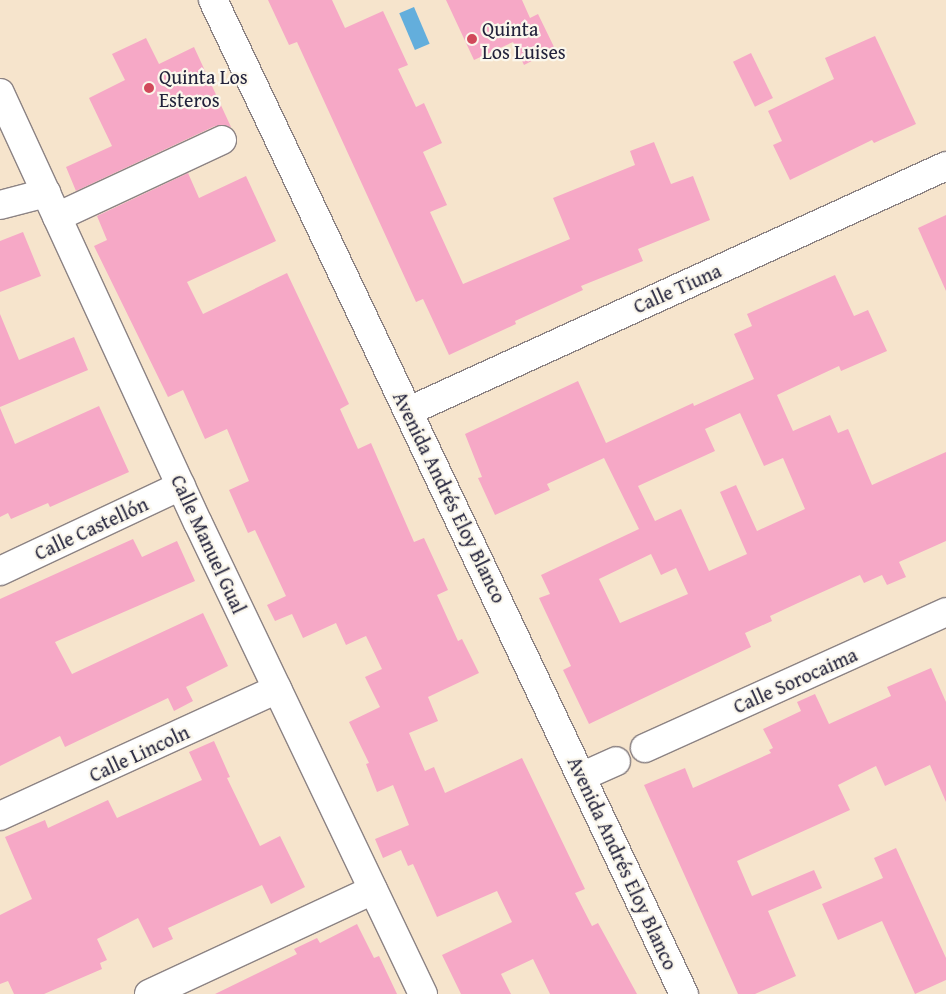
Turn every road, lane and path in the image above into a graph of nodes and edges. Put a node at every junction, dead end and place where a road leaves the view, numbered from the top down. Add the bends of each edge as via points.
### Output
1 (214, 0) edge
2 (0, 93) edge
3 (222, 140) dead end
4 (946, 166) edge
5 (0, 205) edge
6 (52, 205) junction
7 (409, 411) junction
8 (181, 486) junction
9 (0, 571) edge
10 (946, 612) edge
11 (278, 689) junction
12 (644, 748) dead end
13 (616, 761) dead end
14 (582, 776) junction
15 (0, 816) edge
16 (373, 890) junction
17 (149, 994) edge
18 (423, 994) edge
19 (684, 994) edge

1 - 7 street, Avenida Andrés Eloy Blanco
2 - 6 street, Calle Manuel Gual
3 - 6 street
4 - 7 street, Calle Tiuna
5 - 6 street
6 - 8 street, Calle Manuel Gual
7 - 14 street, Avenida Andrés Eloy Blanco
8 - 9 street, Calle Castellón
8 - 11 street, Calle Manuel Gual
10 - 12 street, Calle Sorocaima
11 - 15 street, Calle Lincoln
11 - 16 street, Calle Manuel Gual
13 - 14 street
14 - 19 street, Avenida Andrés Eloy Blanco
16 - 17 street
16 - 18 street, Calle Manuel Gual

